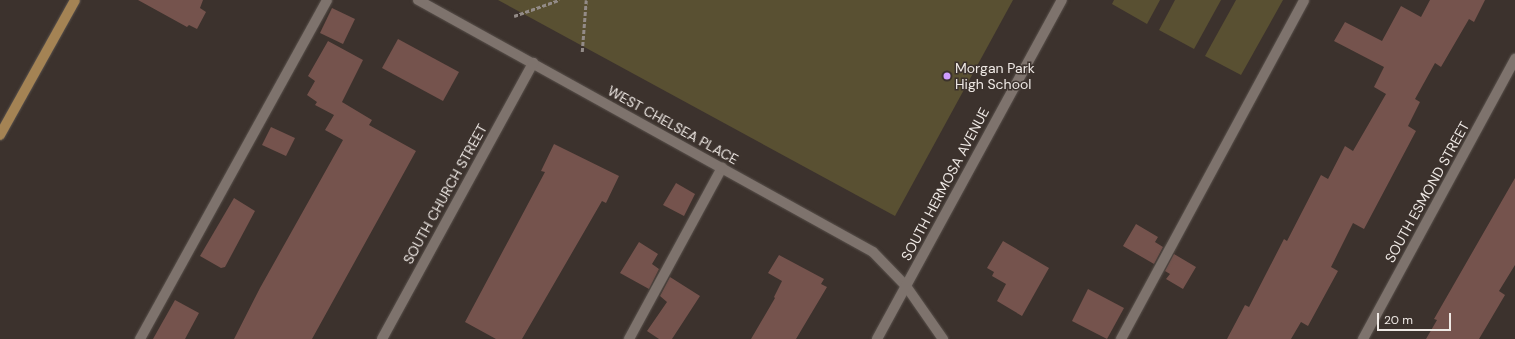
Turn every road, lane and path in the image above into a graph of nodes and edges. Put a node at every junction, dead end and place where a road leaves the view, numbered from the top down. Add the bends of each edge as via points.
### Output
1 (75, 0) edge
2 (327, 0) edge
3 (418, 0) edge
4 (559, 0) edge
5 (586, 0) edge
6 (1062, 0) edge
7 (1304, 0) edge
8 (514, 16) dead end
9 (582, 52) dead end
10 (1515, 59) edge
11 (533, 63) junction
12 (0, 135) edge
13 (722, 168) junction
14 (906, 286) junction
15 (140, 339) edge
16 (382, 339) edge
17 (629, 339) edge
18 (877, 339) edge
19 (943, 339) edge
20 (1121, 339) edge
21 (1363, 339) edge

1 - 12 main road
2 - 15 street
3 - 11 street, WEST CHELSEA PLACE
4 - 8 path
5 - 9 path
6 - 14 street, SOUTH HERMOSA AVENUE
7 - 20 street
10 - 21 street, SOUTH ESMOND STREET
11 - 13 street, WEST CHELSEA PLACE
11 - 16 street, SOUTH CHURCH STREET
13 - 14 street, WEST CHELSEA PLACE via 873,252
13 - 17 street
14 - 18 street, SOUTH HERMOSA AVENUE
14 - 19 street, WEST CHELSEA PLACE

